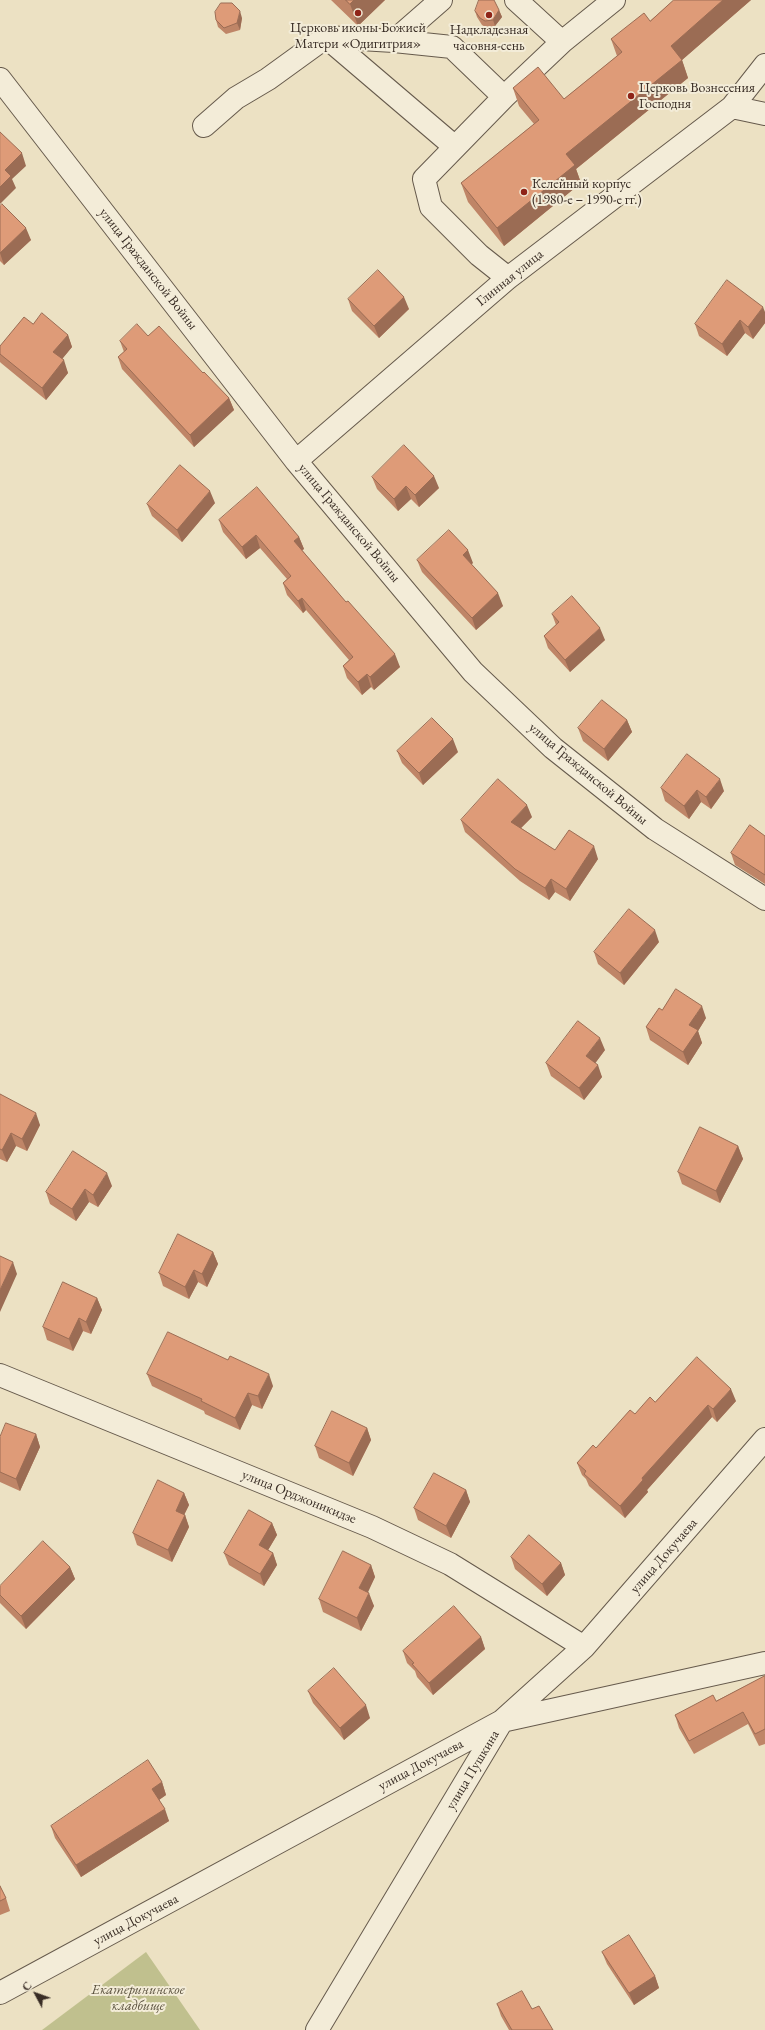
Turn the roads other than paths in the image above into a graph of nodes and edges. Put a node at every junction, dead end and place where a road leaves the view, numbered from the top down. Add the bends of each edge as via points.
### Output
1 (441, 0) edge
2 (516, 0) edge
3 (614, 0) edge
4 (326, 37) junction
5 (394, 41) junction
6 (562, 42) junction
7 (765, 65) edge
8 (0, 79) edge
9 (504, 97) junction
10 (732, 107) junction
11 (765, 114) edge
12 (204, 126) dead end
13 (455, 147) junction
14 (508, 278) junction
15 (296, 461) junction
16 (765, 899) edge
17 (0, 1375) edge
18 (765, 1439) edge
19 (584, 1647) junction
20 (765, 1663) edge
21 (502, 1721) junction
22 (0, 1993) edge
23 (317, 2030) edge

1 - 5 street
2 - 6 street
3 - 6 street
4 - 5 street
4 - 12 street via 268,79 236,98
4 - 13 street
5 - 9 street via 452,47
6 - 9 street
7 - 10 street, Глинная улица
8 - 15 street, улица Гражданской Войны
9 - 13 street
10 - 11 street
10 - 14 street, Глинная улица
13 - 14 street via 424,179 431,207 479,255
14 - 15 street, Глинная улица
15 - 16 street, улица Гражданской Войны via 473,672 553,748 654,830
17 - 19 street, улица Орджоникидзе via 372,1527 450,1564
18 - 19 street, улица Докучаева
19 - 21 street, улица Докучаева
20 - 21 street, улица Пушкина
21 - 22 street, улица Докучаева
21 - 23 street, улица Пушкина

